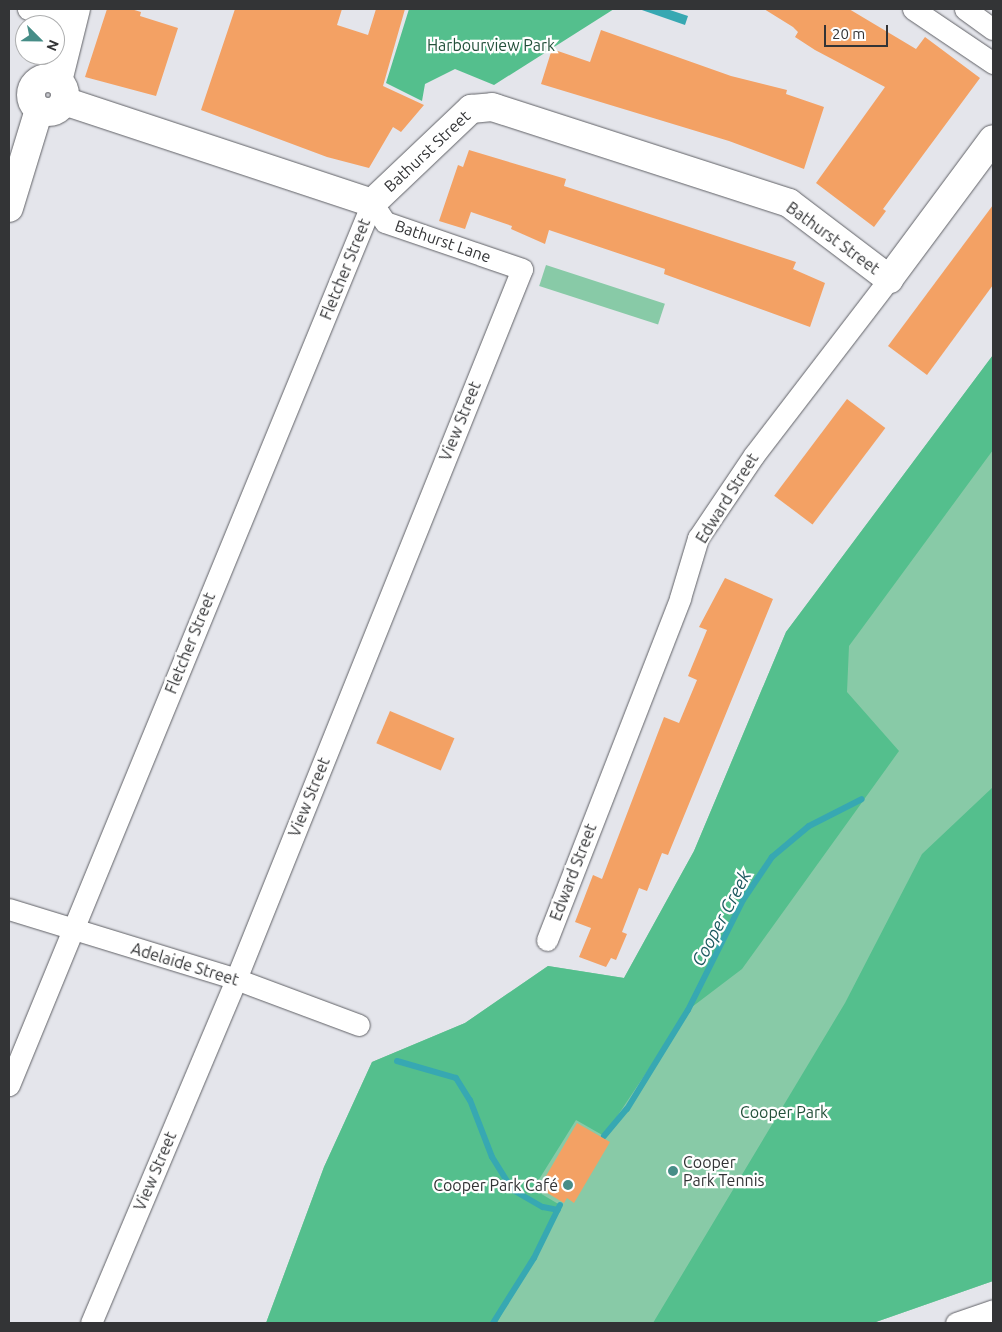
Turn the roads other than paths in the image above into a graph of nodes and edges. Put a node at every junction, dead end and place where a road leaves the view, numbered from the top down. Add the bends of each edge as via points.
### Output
1 (28, 9) edge
2 (913, 9) edge
3 (965, 9) edge
4 (59, 15) edge
5 (993, 29) edge
6 (993, 63) edge
7 (55, 65) edge
8 (52, 79) edge
9 (993, 139) edge
10 (372, 202) junction
11 (9, 208) edge
12 (522, 269) joint
13 (889, 279) junction
14 (9, 909) edge
15 (71, 930) junction
16 (547, 940) dead end
17 (236, 978) junction
18 (359, 1025) dead end
19 (9, 1085) edge
20 (993, 1310) edge
21 (91, 1323) edge
22 (956, 1323) edge

1 - 4 street
2 - 6 street
3 - 5 street
7 - 8 street
8 - 10 street, Bathurst Street
8 - 11 street via 30,92 38,110
9 - 13 street, Edward Street
10 - 12 street, Bathurst Lane via 385,222
10 - 13 street, Bathurst Street via 470,109 492,107 789,203
10 - 15 street, Fletcher Street
12 - 17 street, View Street
13 - 16 street, Edward Street via 754,455 698,538 680,598
14 - 15 street, Adelaide Street
15 - 17 street, Adelaide Street
15 - 19 street, Fletcher Street
17 - 18 street, Adelaide Street
17 - 21 street, View Street
20 - 22 street

